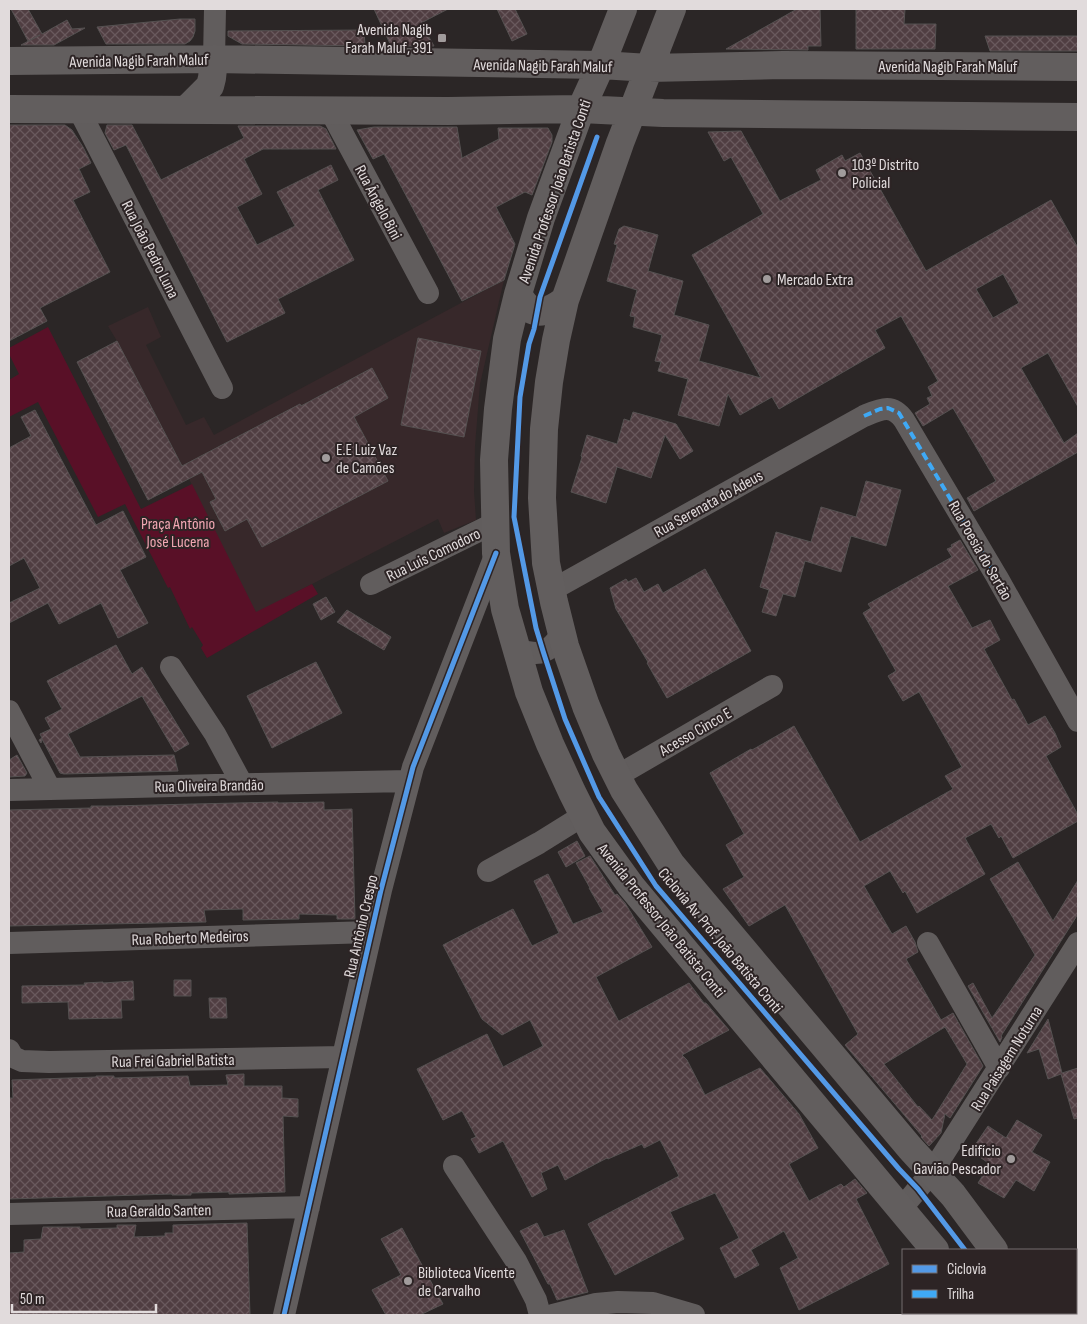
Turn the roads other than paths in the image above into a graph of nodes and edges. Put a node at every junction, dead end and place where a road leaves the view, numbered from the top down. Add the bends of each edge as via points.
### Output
1 (215, 9) edge
2 (623, 9) edge
3 (672, 9) edge
4 (214, 59) junction
5 (9, 61) edge
6 (600, 65) junction
7 (1078, 67) edge
8 (649, 68) junction
9 (9, 109) edge
10 (187, 109) junction
11 (581, 109) junction
12 (79, 110) junction
13 (330, 110) junction
14 (632, 112) junction
15 (1078, 117) edge
16 (428, 294) dead end
17 (518, 294) junction
18 (565, 300) junction
19 (507, 339) junction
20 (556, 340) junction
21 (222, 388) dead end
22 (864, 416) joint
23 (495, 523) junction
24 (496, 554) junction
25 (371, 584) dead end
26 (552, 590) junction
27 (562, 634) junction
28 (518, 650) junction
29 (171, 667) dead end
30 (772, 686) dead end
31 (9, 711) edge
32 (1078, 721) edge
33 (617, 776) junction
34 (409, 782) junction
35 (242, 784) junction
36 (50, 789) junction
37 (9, 790) edge
38 (584, 815) junction
39 (488, 871) dead end
40 (371, 932) junction
41 (928, 942) dead end
42 (9, 943) edge
43 (1078, 943) edge
44 (9, 1050) edge
45 (343, 1057) junction
46 (999, 1068) junction
47 (454, 1166) dead end
48 (932, 1172) junction
49 (309, 1207) junction
50 (901, 1209) junction
51 (9, 1214) edge
52 (934, 1249) edge
53 (993, 1249) edge
54 (284, 1315) edge
55 (540, 1315) edge
56 (553, 1315) edge
57 (694, 1315) edge

1 - 4 street
2 - 6 main road, Avenida Professor João Batista Conti
3 - 8 main road
4 - 5 main road, Avenida Nagib Farah Maluf
4 - 6 main road, Avenida Nagib Farah Maluf
4 - 10 main road via 210,86
6 - 8 main road, Avenida Nagib Farah Maluf
6 - 11 main road, Avenida Professor João Batista Conti
7 - 8 main road, Avenida Nagib Farah Maluf via 783,65
8 - 14 main road
9 - 12 main road
10 - 12 main road
10 - 13 main road
11 - 13 main road
11 - 14 main road
11 - 17 main road, Avenida Professor João Batista Conti via 541,218
12 - 21 street, Rua João Pedro Luna
13 - 16 street, Rua Ângelo Bini
14 - 15 main road
14 - 18 main road
17 - 18 main road via 533,311 550,311
17 - 19 main road, Avenida Professor João Batista Conti
18 - 20 main road
19 - 20 main road via 513,332 531,328
19 - 23 main road, Avenida Professor João Batista Conti via 494,460
20 - 26 main road via 544,429 542,498 546,563
22 - 26 street, Rua Serenata do Adeus
22 - 32 street, Rua Poesia do Sertão via 888,408 899,413
23 - 24 main road, Avenida Professor João Batista Conti
23 - 25 street, Rua Luis Comodoro
24 - 28 main road, Avenida Professor João Batista Conti via 505,609
24 - 34 street, Rua Antônio Crespo
26 - 27 main road
27 - 28 street via 549,650 534,654
27 - 33 main road via 586,706
28 - 38 main road, Avenida Professor João Batista Conti via 529,692
29 - 35 street via 215,734
30 - 33 street, Acesso Cinco E
31 - 36 street
33 - 48 main road via 671,864
34 - 35 street, Rua Oliveira Brandão
34 - 40 street, Rua Antônio Crespo
35 - 36 street, Rua Oliveira Brandão
36 - 37 street, Rua Oliveira Brandão
38 - 39 street
38 - 50 main road, Avenida Professor João Batista Conti via 592,832 631,886
40 - 42 street, Rua Roberto Medeiros
40 - 45 street, Rua Antônio Crespo
41 - 46 street
43 - 46 street, Rua Paisagem Noturna
44 - 45 street, Rua Frei Gabriel Batista via 13,1057 22,1061 50,1062
45 - 49 street, Rua Antônio Crespo
46 - 48 street, Rua Paisagem Noturna
47 - 55 street via 516,1261
48 - 50 street
48 - 53 main road
49 - 51 street, Rua Geraldo Santen
49 - 54 street, Rua Antônio Crespo
50 - 52 main road, Avenida Professor João Batista Conti
56 - 57 street via 596,1304 653,1302

